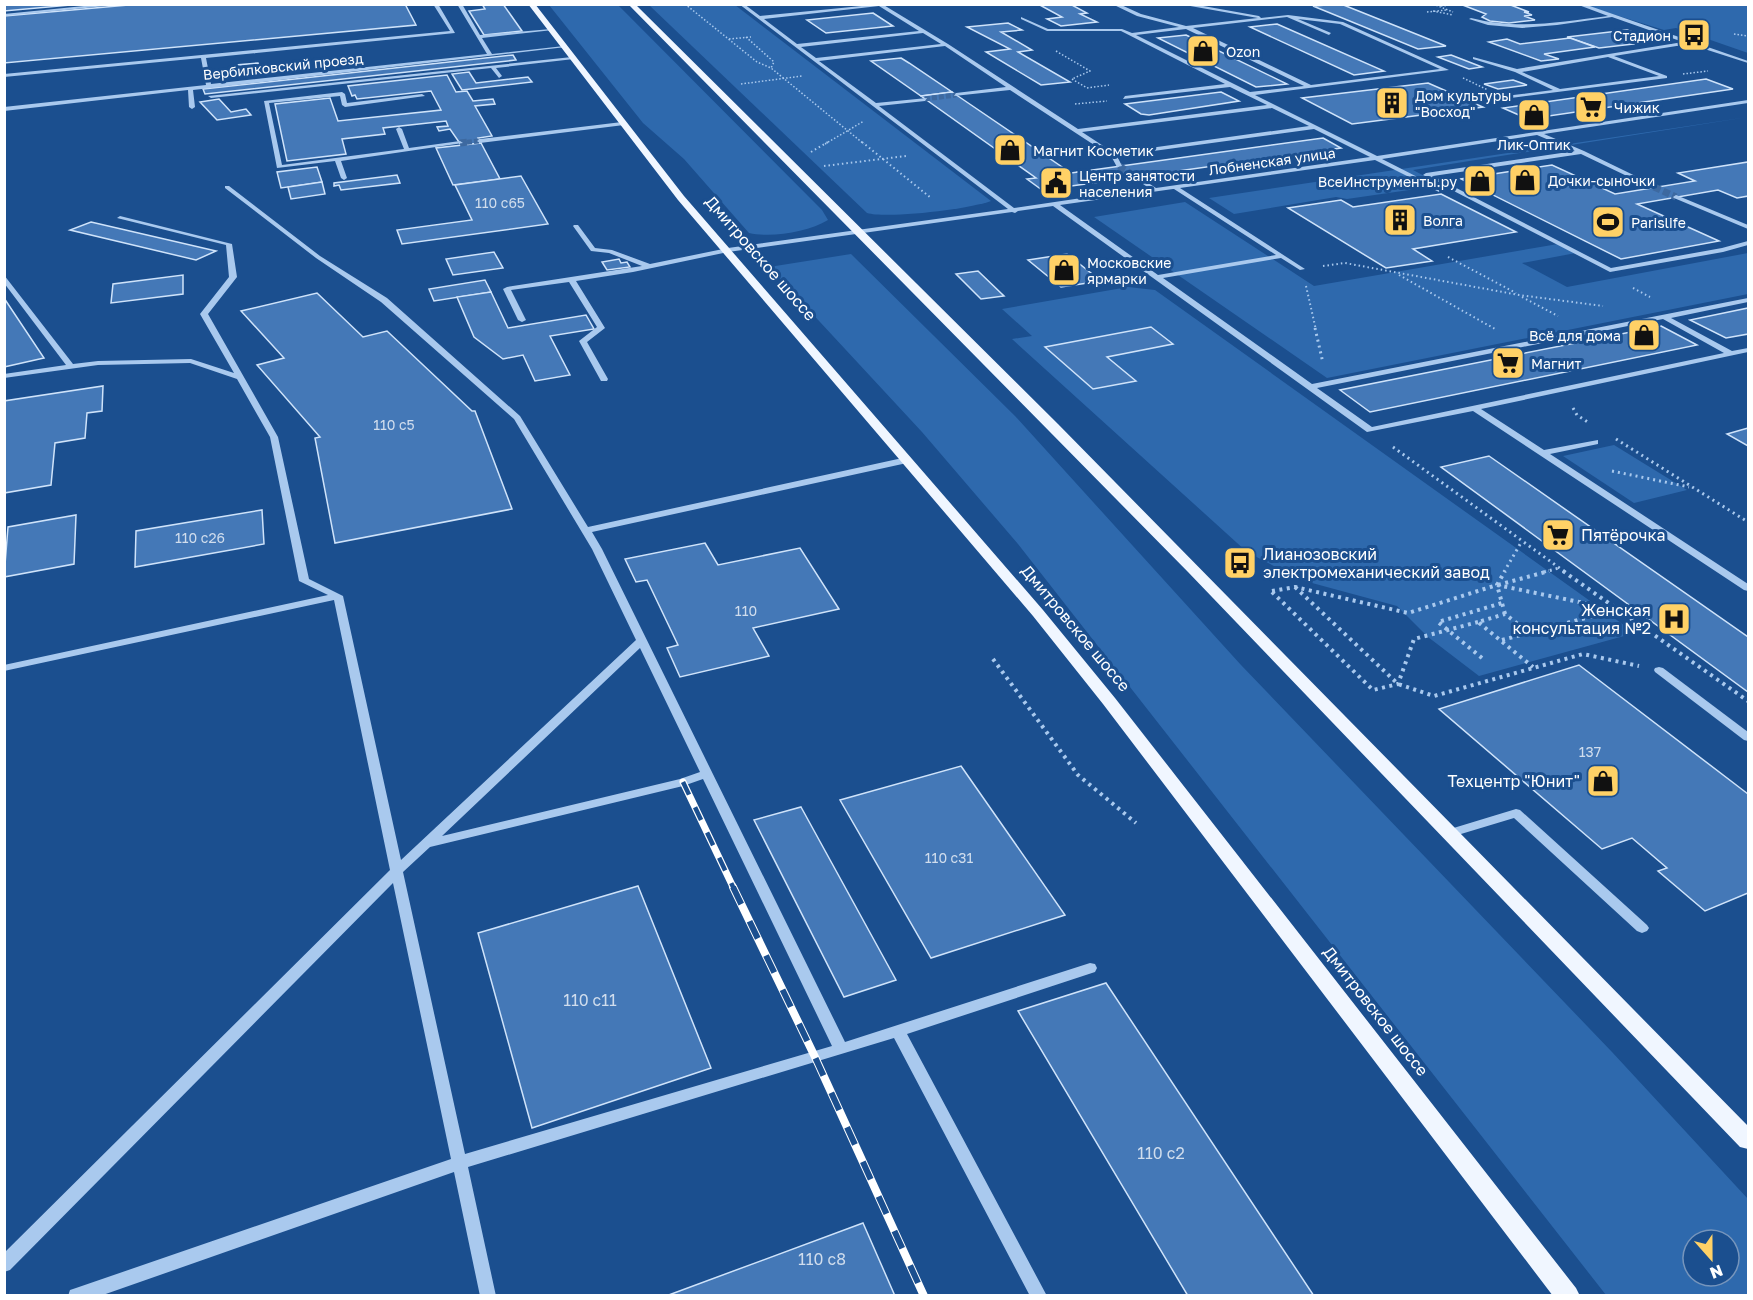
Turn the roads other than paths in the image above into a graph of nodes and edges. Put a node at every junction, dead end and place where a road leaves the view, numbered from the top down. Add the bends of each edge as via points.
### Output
1 (124, 4) edge
2 (435, 4) edge
3 (459, 4) edge
4 (531, 4) edge
5 (631, 4) edge
6 (741, 4) edge
7 (1114, 4) edge
8 (1181, 4) edge
9 (1578, 4) edge
10 (879, 5) edge
11 (4, 15) edge
12 (1287, 16) junction
13 (1613, 16) junction
14 (759, 18) junction
15 (1023, 18) dead end
16 (1272, 18) junction
17 (1471, 19) dead end
18 (1606, 23) dead end
19 (1190, 29) junction
20 (551, 30) junction
21 (923, 32) junction
22 (1132, 34) junction
23 (1329, 34) dead end
24 (479, 37) junction
25 (1690, 42) junction
26 (945, 45) junction
27 (795, 46) junction
28 (564, 47) junction
29 (490, 55) junction
30 (203, 56) junction
31 (1610, 56) junction
32 (572, 58) junction
33 (1475, 58) dead end
34 (814, 60) junction
35 (1749, 62) edge
36 (492, 66) junction
37 (1517, 71) junction
38 (4, 76) edge
39 (499, 76) dead end
40 (1230, 85) junction
41 (209, 86) junction
42 (1311, 87) junction
43 (190, 88) junction
44 (1010, 88) junction
45 (1559, 91) junction
46 (233, 94) junction
47 (1250, 94) junction
48 (956, 95) tunnel mouth
49 (211, 96) dead end
50 (422, 96) dead end
51 (1125, 98) road end
52 (1505, 98) road end
53 (925, 99) tunnel mouth
54 (1749, 101) edge
55 (236, 105) dead end
56 (874, 105) junction
57 (192, 106) dead end
58 (1273, 106) junction
59 (4, 109) edge
60 (622, 124) junction
61 (1316, 127) junction
62 (399, 129) dead end
63 (1076, 131) junction
64 (1539, 134) junction
65 (480, 141) tunnel mouth
66 (460, 143) tunnel mouth
67 (407, 150) junction
68 (1582, 152) junction
69 (1113, 155) junction
70 (1378, 158) junction
71 (338, 160) junction
72 (1119, 166) tunnel mouth
73 (1136, 177) tunnel mouth
74 (344, 178) dead end
75 (227, 187) dead end
76 (1654, 187) tunnel mouth
77 (1176, 188) junction
78 (1156, 190) junction
79 (1439, 190) dead end
80 (1676, 197) tunnel mouth
81 (1056, 205) junction
82 (1015, 211) junction
83 (120, 218) dead end
84 (576, 226) dead end
85 (1749, 227) edge
86 (862, 232) junction
87 (1749, 243) edge
88 (728, 250) junction
89 (1282, 256) junction
90 (648, 266) junction
91 (1302, 269) road end
92 (4, 277) edge
93 (1157, 277) junction
94 (572, 280) junction
95 (1749, 300) edge
96 (1664, 317) junction
97 (522, 320) dead end
98 (1749, 350) edge
99 (1732, 354) junction
100 (70, 367) junction
101 (4, 376) edge
102 (238, 377) junction
103 (604, 379) dead end
104 (1311, 387) junction
105 (1474, 408) junction
106 (1594, 442) dead end
107 (1544, 453) junction
108 (907, 460) junction
109 (585, 531) junction
110 (1749, 588) edge
111 (338, 596) junction
112 (641, 641) junction
113 (4, 668) edge
114 (1659, 670) road end
115 (1749, 737) edge
116 (705, 774) junction
117 (1451, 833) junction
118 (426, 844) junction
119 (397, 871) junction
120 (1642, 928) dead end
121 (1090, 968) dead end
122 (898, 1031) junction
123 (841, 1049) junction
124 (1749, 1140) edge
125 (459, 1164) junction
126 (4, 1265) edge
127 (76, 1296) edge
128 (488, 1296) edge
129 (1039, 1296) edge
130 (1568, 1296) edge

1 - 11 street
2 - 30 street via 453,32
3 - 24 street
4 - 20 main road, Дмитровское шоссе
5 - 86 main road
6 - 14 street
7 - 19 street
8 - 16 street
9 - 13 street
10 - 14 street
10 - 21 street
12 - 16 street
12 - 23 street
12 - 42 street via 1341,23 1446,70
13 - 17 street via 1514,28
13 - 18 street
13 - 25 street
14 - 27 street
15 - 22 street via 1047,30 1122,30
16 - 19 street
19 - 22 street
19 - 42 street
20 - 24 street
20 - 28 main road, Дмитровское шоссе
21 - 26 street
21 - 27 street
22 - 40 street
24 - 29 street
25 - 31 street
25 - 35 street
26 - 34 street
26 - 44 street
27 - 34 street
28 - 29 street, Вербилковский проезд
28 - 32 main road, Дмитровское шоссе
29 - 41 street, Вербилковский проезд
30 - 38 street
30 - 41 street
31 - 37 street
31 - 45 street via 1665,77
32 - 36 street
32 - 60 main road, Дмитровское шоссе
33 - 37 street
34 - 56 street
36 - 39 street
36 - 46 street
37 - 45 street
40 - 47 street
40 - 51 street
41 - 43 street, Вербилковский проезд
42 - 47 street
43 - 57 street
43 - 59 street, Вербилковский проезд
44 - 48 street
44 - 63 street
45 - 52 street
46 - 49 street
46 - 55 street
47 - 58 street
50 - 71 street via 345,105 342,94 266,102 279,167
53 - 56 street
54 - 64 street, Лобненская улица
56 - 82 street
58 - 61 street
58 - 63 street
60 - 65 street
60 - 88 main road, Дмитровское шоссе
61 - 69 street
61 - 70 street
62 - 67 street
63 - 69 street
64 - 68 street
64 - 70 street, Лобненская улица
66 - 67 street
67 - 71 street
68 - 76 street
68 - 87 street via 1426,175 1611,270
69 - 72 street
70 - 77 street, Лобненская улица
70 - 79 street
71 - 74 street
73 - 78 street
75 - 109 street via 318,258 384,300 517,418
77 - 78 street, Лобненская улица
77 - 89 street
78 - 81 street, Лобненская улица
80 - 85 street
81 - 82 street, Лобненская улица
81 - 93 street
82 - 86 street, Лобненская улица
83 - 102 street via 229,244 233,277 204,314
84 - 90 street via 592,250 610,251
86 - 88 street, Лобненская улица
86 - 117 main road
88 - 90 street, Лобненская улица
88 - 108 main road, Дмитровское шоссе
89 - 91 street
89 - 93 street
90 - 94 street, Лобненская улица
92 - 100 street
93 - 104 street
94 - 97 street, Лобненская улица via 507,290
94 - 103 street via 601,328 584,341
95 - 96 street
96 - 99 street
96 - 104 street
98 - 99 street
99 - 105 street
100 - 101 street
100 - 102 street via 191,361
102 - 111 street via 274,437 304,581
104 - 105 street via 1370,430
105 - 107 street
106 - 107 street
107 - 110 street
108 - 109 street
108 - 130 main road, Дмитровское шоссе via 1109,701
109 - 112 street
111 - 113 street
111 - 119 street
112 - 116 street
112 - 118 street
114 - 115 street
116 - 118 street
116 - 123 street
117 - 120 street via 1516,813
117 - 124 main road
118 - 119 street
119 - 125 street
119 - 126 street
121 - 122 street
122 - 123 street
122 - 129 street
123 - 125 street
125 - 127 street
125 - 128 street

